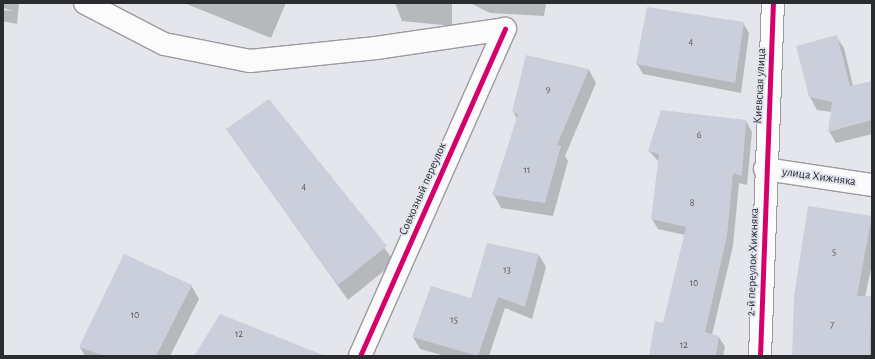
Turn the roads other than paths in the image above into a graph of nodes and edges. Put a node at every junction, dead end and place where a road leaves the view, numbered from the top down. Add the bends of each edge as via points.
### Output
1 (85, 3) edge
2 (773, 3) edge
3 (765, 169) junction
4 (872, 185) edge
5 (360, 356) edge
6 (760, 356) edge

1 - 5 street, Совхозный переулок via 164,44 250,61 376,48 505,29
2 - 3 street, Киевская улица
3 - 4 street, улица Хижняка
3 - 6 street, 2-й переулок Хижняка

